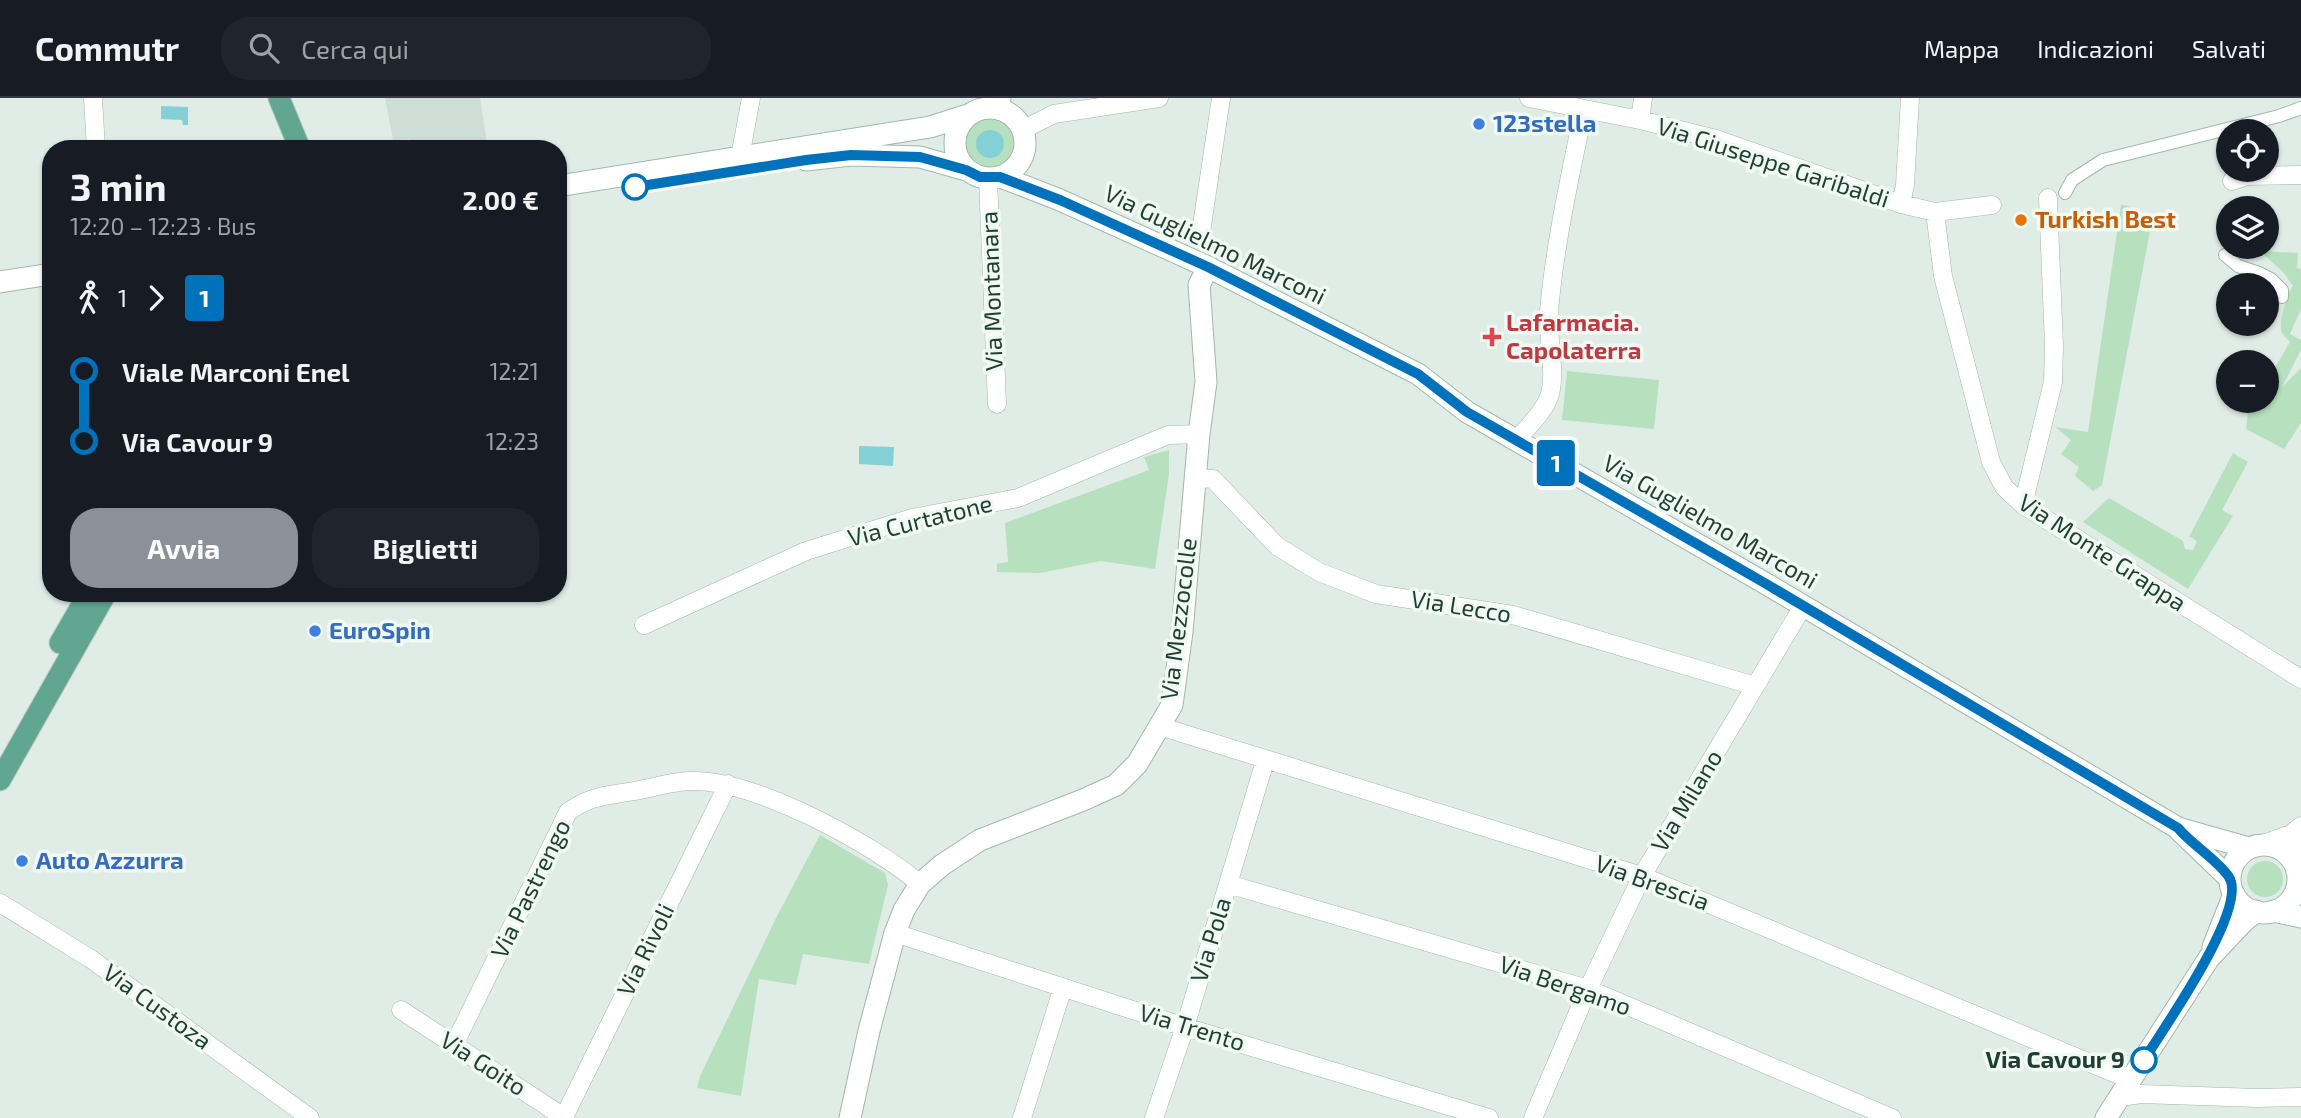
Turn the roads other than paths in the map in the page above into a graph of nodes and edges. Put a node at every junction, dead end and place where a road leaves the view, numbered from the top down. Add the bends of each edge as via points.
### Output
1 (93, 98) edge
2 (751, 98) edge
3 (1160, 98) edge
4 (1222, 98) edge
5 (1529, 98) edge
6 (1643, 98) edge
7 (1910, 98) edge
8 (999, 104) edge
9 (282, 107) edge
10 (2301, 108) edge
11 (1584, 109) junction
12 (971, 114) junction
13 (1640, 120) junction
14 (1023, 136) junction
15 (95, 140) edge
16 (288, 140) edge
17 (296, 140) edge
18 (740, 157) junction
19 (966, 170) junction
20 (2279, 175) edge
21 (2301, 175) edge
22 (994, 178) junction
23 (567, 185) edge
24 (2057, 196) joint
25 (567, 198) edge
26 (1060, 200) junction
27 (1901, 204) junction
28 (1992, 205) dead end
29 (1935, 212) junction
30 (1201, 232) dead end
31 (2229, 259) edge
32 (1208, 267) junction
33 (42, 275) edge
34 (0, 282) edge
35 (2282, 297) dead end
36 (997, 404) dead end
37 (1199, 434) junction
38 (1516, 440) junction
39 (1197, 478) junction
40 (2022, 505) junction
41 (84, 602) edge
42 (101, 602) edge
43 (1803, 606) junction
44 (645, 625) dead end
45 (2301, 679) edge
46 (1755, 686) junction
47 (1159, 726) junction
48 (0, 751) edge
49 (1265, 761) junction
50 (0, 780) edge
51 (728, 784) junction
52 (2301, 826) edge
53 (2178, 828) junction
54 (2301, 832) edge
55 (2254, 847) junction
56 (2299, 871) edge
57 (1642, 876) junction
58 (920, 884) junction
59 (1228, 884) junction
60 (2232, 886) junction
61 (0, 903) edge
62 (2265, 911) junction
63 (2301, 917) edge
64 (895, 933) junction
65 (2209, 958) junction
66 (1063, 987) junction
67 (1588, 989) junction
68 (401, 1010) dead end
69 (1185, 1027) junction
70 (454, 1045) junction
71 (2125, 1088) junction
72 (2301, 1097) edge
73 (310, 1118) edge
74 (565, 1118) edge
75 (850, 1118) edge
76 (1022, 1118) edge
77 (1154, 1118) edge
78 (1489, 1118) edge
79 (1533, 1118) edge
80 (1892, 1118) edge
81 (2106, 1118) edge

1 - 15 street
2 - 18 street
3 - 14 street via 1055,114
4 - 30 street
5 - 11 street, Via Giuseppe Garibaldi
6 - 13 street
7 - 27 street
8 - 12 main road
8 - 14 main road via 1016,120
9 - 16 main road
9 - 17 main road
10 - 24 street via 2103,160
11 - 13 street, Via Giuseppe Garibaldi
11 - 38 street via 1557,243 1549,314 1550,395
12 - 18 main road via 930,127
12 - 19 main road via 957,130 955,140 955,151
13 - 27 street, Via Giuseppe Garibaldi via 1716,139
14 - 22 main road via 1018,164
14 - 26 main road, Via Guglielmo Marconi via 1032,173
18 - 23 main road
19 - 22 main road, Via Guglielmo Marconi
19 - 25 main road, Via Guglielmo Marconi via 920,157 851,155
20 - 21 street
22 - 26 main road, Via Guglielmo Marconi
22 - 36 street, Via Montanara
24 - 40 street via 2053,382
26 - 32 main road, Via Guglielmo Marconi
27 - 29 street, Via Giuseppe Garibaldi
28 - 29 street
29 - 40 street, Via Monte Grappa via 1943,276 1991,462 2004,487
31 - 35 street via 2271,279 2282,290
32 - 37 main road, Via Mezzocolle via 1199,285 1206,383
32 - 38 main road, Via Guglielmo Marconi via 1418,374 1467,412
33 - 34 main road
37 - 39 main road, Via Mezzocolle
37 - 44 street, Via Curtatone via 1168,435 1018,498 912,518 806,551
38 - 43 main road, Via Guglielmo Marconi
39 - 46 street, Via Lecco via 1213,479 1277,546 1319,572 1376,594 1513,615
39 - 47 main road, Via Mezzocolle via 1172,705
40 - 45 street, Via Monte Grappa
41 - 48 main road
42 - 50 main road
43 - 46 street, Via Milano
43 - 53 main road, Via Guglielmo Marconi
46 - 57 street, Via Milano
47 - 49 street, Via Brescia
47 - 58 main road, Via Mezzocolle via 1137,764 1116,785 980,840
49 - 57 street, Via Brescia
49 - 59 street, Via Pola
51 - 58 street, Via Pastrengo via 786,806 870,848
51 - 70 street, Via Pastrengo via 678,783 585,800 568,812
51 - 74 street, Via Rivoli
52 - 55 street
53 - 55 main road, Via Guglielmo Marconi
53 - 60 main road, Via Guglielmo Marconi
54 - 56 street
55 - 56 main road via 2282,850
55 - 60 main road via 2235,861
56 - 62 main road via 2294,894 2282,908
57 - 67 street, Via Milano
57 - 71 street, Via Brescia
58 - 64 main road, Via Mezzocolle
59 - 67 street, Via Bergamo
59 - 69 street, Via Pola
60 - 62 main road via 2243,905
60 - 65 main road
61 - 73 street, Via Custoza via 91,959
62 - 63 main road
62 - 65 main road via 2243,922
64 - 66 street, Via Trento
64 - 75 main road, Via Mezzocolle
65 - 71 main road
66 - 69 street, Via Trento
66 - 76 street
67 - 79 street, Via Milano
67 - 80 street, Via Bergamo
68 - 70 street, Via Goito
69 - 77 street, Via Pola
69 - 78 street, Via Trento
70 - 74 street, Via Goito
71 - 72 street via 2141,1094
71 - 81 main road

